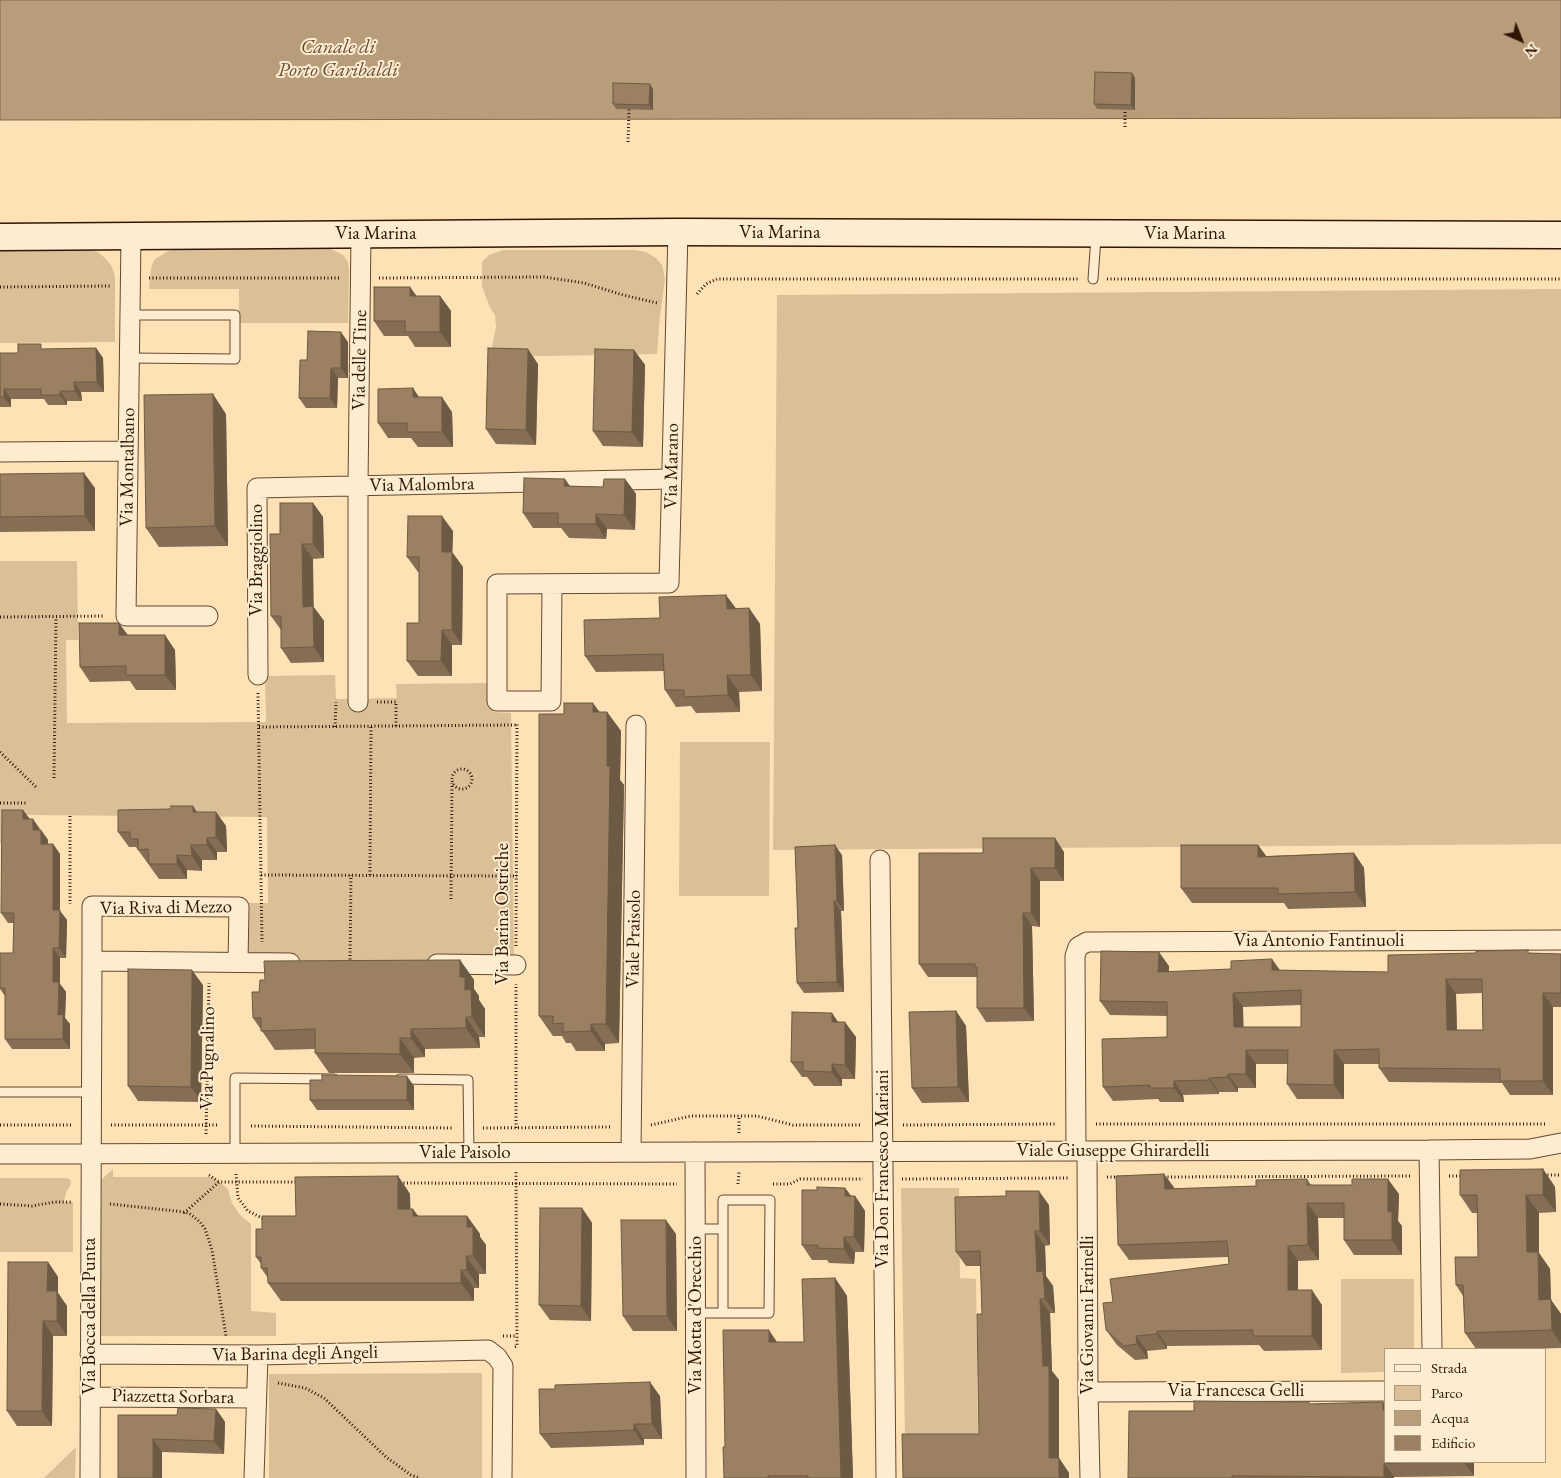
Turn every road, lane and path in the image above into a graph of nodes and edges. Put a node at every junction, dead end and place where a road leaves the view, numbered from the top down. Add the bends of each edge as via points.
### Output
1 (629, 109) edge
2 (1125, 110) edge
3 (1125, 127) dead end
4 (628, 142) dead end
5 (678, 232) junction
6 (361, 234) junction
7 (1096, 234) junction
8 (1561, 235) edge
9 (131, 236) junction
10 (0, 237) edge
11 (361, 278) junction
12 (1093, 279) junction
13 (1561, 279) edge
14 (0, 286) edge
15 (130, 286) junction
16 (675, 305) junction
17 (130, 314) junction
18 (129, 358) junction
19 (128, 451) junction
20 (0, 452) edge
21 (672, 479) junction
22 (358, 486) junction
23 (552, 584) junction
24 (126, 616) junction
25 (208, 616) dead end
26 (0, 617) edge
27 (56, 617) junction
28 (258, 674) joint
29 (517, 701) junction
30 (336, 702) dead end
31 (358, 702) dead end
32 (396, 702) dead end
33 (517, 725) junction
34 (636, 725) dead end
35 (371, 726) junction
36 (396, 726) junction
37 (335, 727) junction
38 (259, 728) junction
39 (0, 752) edge
40 (54, 778) dead end
41 (452, 783) junction
42 (36, 787) dead end
43 (0, 803) edge
44 (26, 803) dead end
45 (70, 816) dead end
46 (880, 860) dead end
47 (261, 875) junction
48 (351, 875) junction
49 (370, 875) junction
50 (451, 876) junction
51 (517, 876) junction
52 (451, 898) dead end
53 (92, 906) junction
54 (1561, 940) edge
55 (1078, 947) joint
56 (92, 961) junction
57 (209, 962) junction
58 (238, 962) junction
59 (263, 963) junction
60 (312, 963) edge
61 (350, 963) edge
62 (419, 964) edge
63 (516, 965) junction
64 (342, 1079) edge
65 (390, 1079) edge
66 (0, 1092) edge
67 (91, 1092) junction
68 (207, 1124) junction
69 (1076, 1124) junction
70 (1552, 1124) dead end
71 (883, 1125) junction
72 (235, 1126) junction
73 (632, 1127) junction
74 (469, 1128) junction
75 (516, 1128) junction
76 (1561, 1143) edge
77 (1530, 1149) junction
78 (1429, 1150) junction
79 (1082, 1151) junction
80 (632, 1152) junction
81 (695, 1152) junction
82 (883, 1152) junction
83 (235, 1153) junction
84 (469, 1153) junction
85 (0, 1154) edge
86 (90, 1154) junction
87 (206, 1154) junction
88 (1561, 1158) edge
89 (1542, 1175) edge
90 (1561, 1175) edge
91 (1430, 1176) junction
92 (1468, 1176) edge
93 (1087, 1177) junction
94 (1126, 1177) edge
95 (1155, 1177) edge
96 (884, 1179) junction
97 (236, 1182) junction
98 (301, 1182) edge
99 (399, 1183) edge
100 (516, 1184) junction
101 (696, 1184) junction
102 (747, 1184) dead end
103 (764, 1184) dead end
104 (68, 1196) dead end
105 (90, 1201) junction
106 (64, 1202) junction
107 (0, 1204) edge
108 (184, 1212) junction
109 (268, 1221) edge
110 (695, 1229) junction
111 (722, 1229) junction
112 (696, 1313) junction
113 (723, 1313) junction
114 (1432, 1348) edge
115 (90, 1354) junction
116 (228, 1355) junction
117 (258, 1355) junction
118 (497, 1356) junction
119 (256, 1390) junction
120 (1384, 1391) edge
121 (1088, 1392) junction
122 (90, 1397) junction
123 (90, 1478) edge
124 (254, 1478) edge
125 (419, 1478) edge
126 (502, 1478) edge
127 (696, 1478) edge
128 (886, 1478) edge
129 (1090, 1478) edge

1 - 4 path
2 - 3 path
5 - 6 street, Via Marina
5 - 7 street, Via Marina
5 - 16 street, Via Marano
6 - 9 street, Via Marina
6 - 11 street, Via delle Tine
7 - 8 street, Via Marina
7 - 12 lane
9 - 10 street, Via Marina
9 - 15 street, Via Montalbano
11 - 15 path via 145,278
11 - 16 path via 544,277
11 - 22 street, Via delle Tine
12 - 13 path
12 - 16 path via 717,279 706,284 686,303
14 - 15 path
15 - 17 street, Via Montalbano
16 - 21 street, Via Marano
17 - 18 street, Via Montalbano
17 - 18 lane via 235,315 234,359
18 - 19 street, Via Montalbano
19 - 20 street
19 - 24 street, Via Montalbano
21 - 22 street, Via Malombra
21 - 23 street, Via Marano via 669,583
22 - 28 street, Via Braggiolino via 257,488
22 - 31 street, Via Malombra
23 - 29 street via 551,701
23 - 29 street via 497,584 497,701
24 - 25 street
24 - 27 path
26 - 27 path
27 - 40 path
28 - 38 path
29 - 33 path, Via Barina Ostriche
30 - 37 path
32 - 36 path
33 - 36 path
33 - 51 path, Via Barina Ostriche
34 - 73 street, Viale Praisolo
35 - 36 path
35 - 37 path
35 - 49 path
37 - 38 path
38 - 47 path
39 - 42 path
41 - 41 path via 455,771 464,769 470,773 471,782 467,788 457,788
41 - 50 path
43 - 44 path
45 - 53 path via 70,906
46 - 71 street, Via Don Francesco Mariani
47 - 48 path
47 - 59 path
48 - 49 path
48 - 61 path
49 - 50 path
50 - 51 path
50 - 52 path
51 - 63 path, Via Barina Ostriche
53 - 56 street, Via Riva di Mezzo
53 - 58 street, Via Riva di Mezzo via 239,907
54 - 55 street, Via Antonio Fantinuoli via 1087,942
55 - 69 street, Via Giovanni Farinelli via 1075,956
56 - 57 street
56 - 67 street, Via Riva di Mezzo
57 - 58 street
57 - 68 path, Via Pugnalino
58 - 59 street
59 - 60 street
62 - 63 street
63 - 75 path, Via Barina Ostriche
64 - 72 lane, Via Pugnalino via 235,1078
65 - 74 lane via 468,1080
66 - 67 lane
67 - 86 street, Via Riva di Mezzo
68 - 72 path
68 - 87 path, Via Pugnalino
69 - 70 path
69 - 71 path
69 - 79 street, Via Giovanni Farinelli
71 - 73 path via 793,1125 757,1116 691,1116
71 - 82 street, Via Don Francesco Mariani
72 - 74 path
72 - 83 lane, Via Pugnalino
73 - 75 path
73 - 80 street, Viale Praisolo
74 - 75 path
74 - 84 lane
76 - 77 street, Viale Giuseppe Ghirardelli
77 - 78 street, Viale Giuseppe Ghirardelli
77 - 88 street, Viale Giuseppe Ghirardelli
78 - 79 street, Viale Giuseppe Ghirardelli
78 - 91 street
79 - 82 street, Viale Giuseppe Ghirardelli
79 - 93 street, Via Giovanni Farinelli
80 - 81 street, Viale Paisolo
80 - 84 street, Viale Paisolo
81 - 82 street, Viale Giuseppe Ghirardelli
81 - 101 street, Via Motta d'Orecchio
82 - 96 street, Via Don Francesco Mariani
83 - 84 street, Viale Paisolo
83 - 87 street, Viale Paisolo
83 - 97 path
85 - 86 street, Viale Paisolo
86 - 87 street, Viale Paisolo
86 - 105 street, Via Bocca della Punta
89 - 90 path
91 - 92 path
91 - 95 path
91 - 114 street
93 - 94 path
93 - 96 path
93 - 121 street, Via Giovanni Farinelli
96 - 103 path via 800,1179 790,1184
96 - 128 street, Via Don Francesco Mariani
97 - 98 path
97 - 108 path via 219,1182
97 - 109 path via 238,1198 243,1205 257,1217
99 - 100 path
100 - 101 path
100 - 118 path via 518,1346
101 - 102 path
101 - 110 street, Via Motta d'Orecchio
104 - 106 path
105 - 106 path
105 - 108 path
105 - 115 street, Via Bocca della Punta
106 - 107 path via 32,1206
108 - 116 path via 196,1218 209,1238
110 - 111 lane
110 - 112 street, Via Motta d'Orecchio
111 - 113 lane
111 - 113 lane via 723,1200 770,1200 769,1313
112 - 113 lane
112 - 127 street, Via Motta d'Orecchio
115 - 116 street, Via Barina degli Angeli
115 - 122 street, Via Bocca della Punta
116 - 117 street, Via Barina degli Angeli
117 - 118 street, Via Barina degli Angeli via 488,1350
117 - 119 street
118 - 126 street via 503,1366
119 - 122 street, Piazzetta Sorbara
119 - 124 street
119 - 125 path via 293,1385 315,1392 386,1457
120 - 121 street, Via Francesca Gelli
121 - 129 street, Via Giovanni Farinelli
122 - 123 street, Via Bocca della Punta

